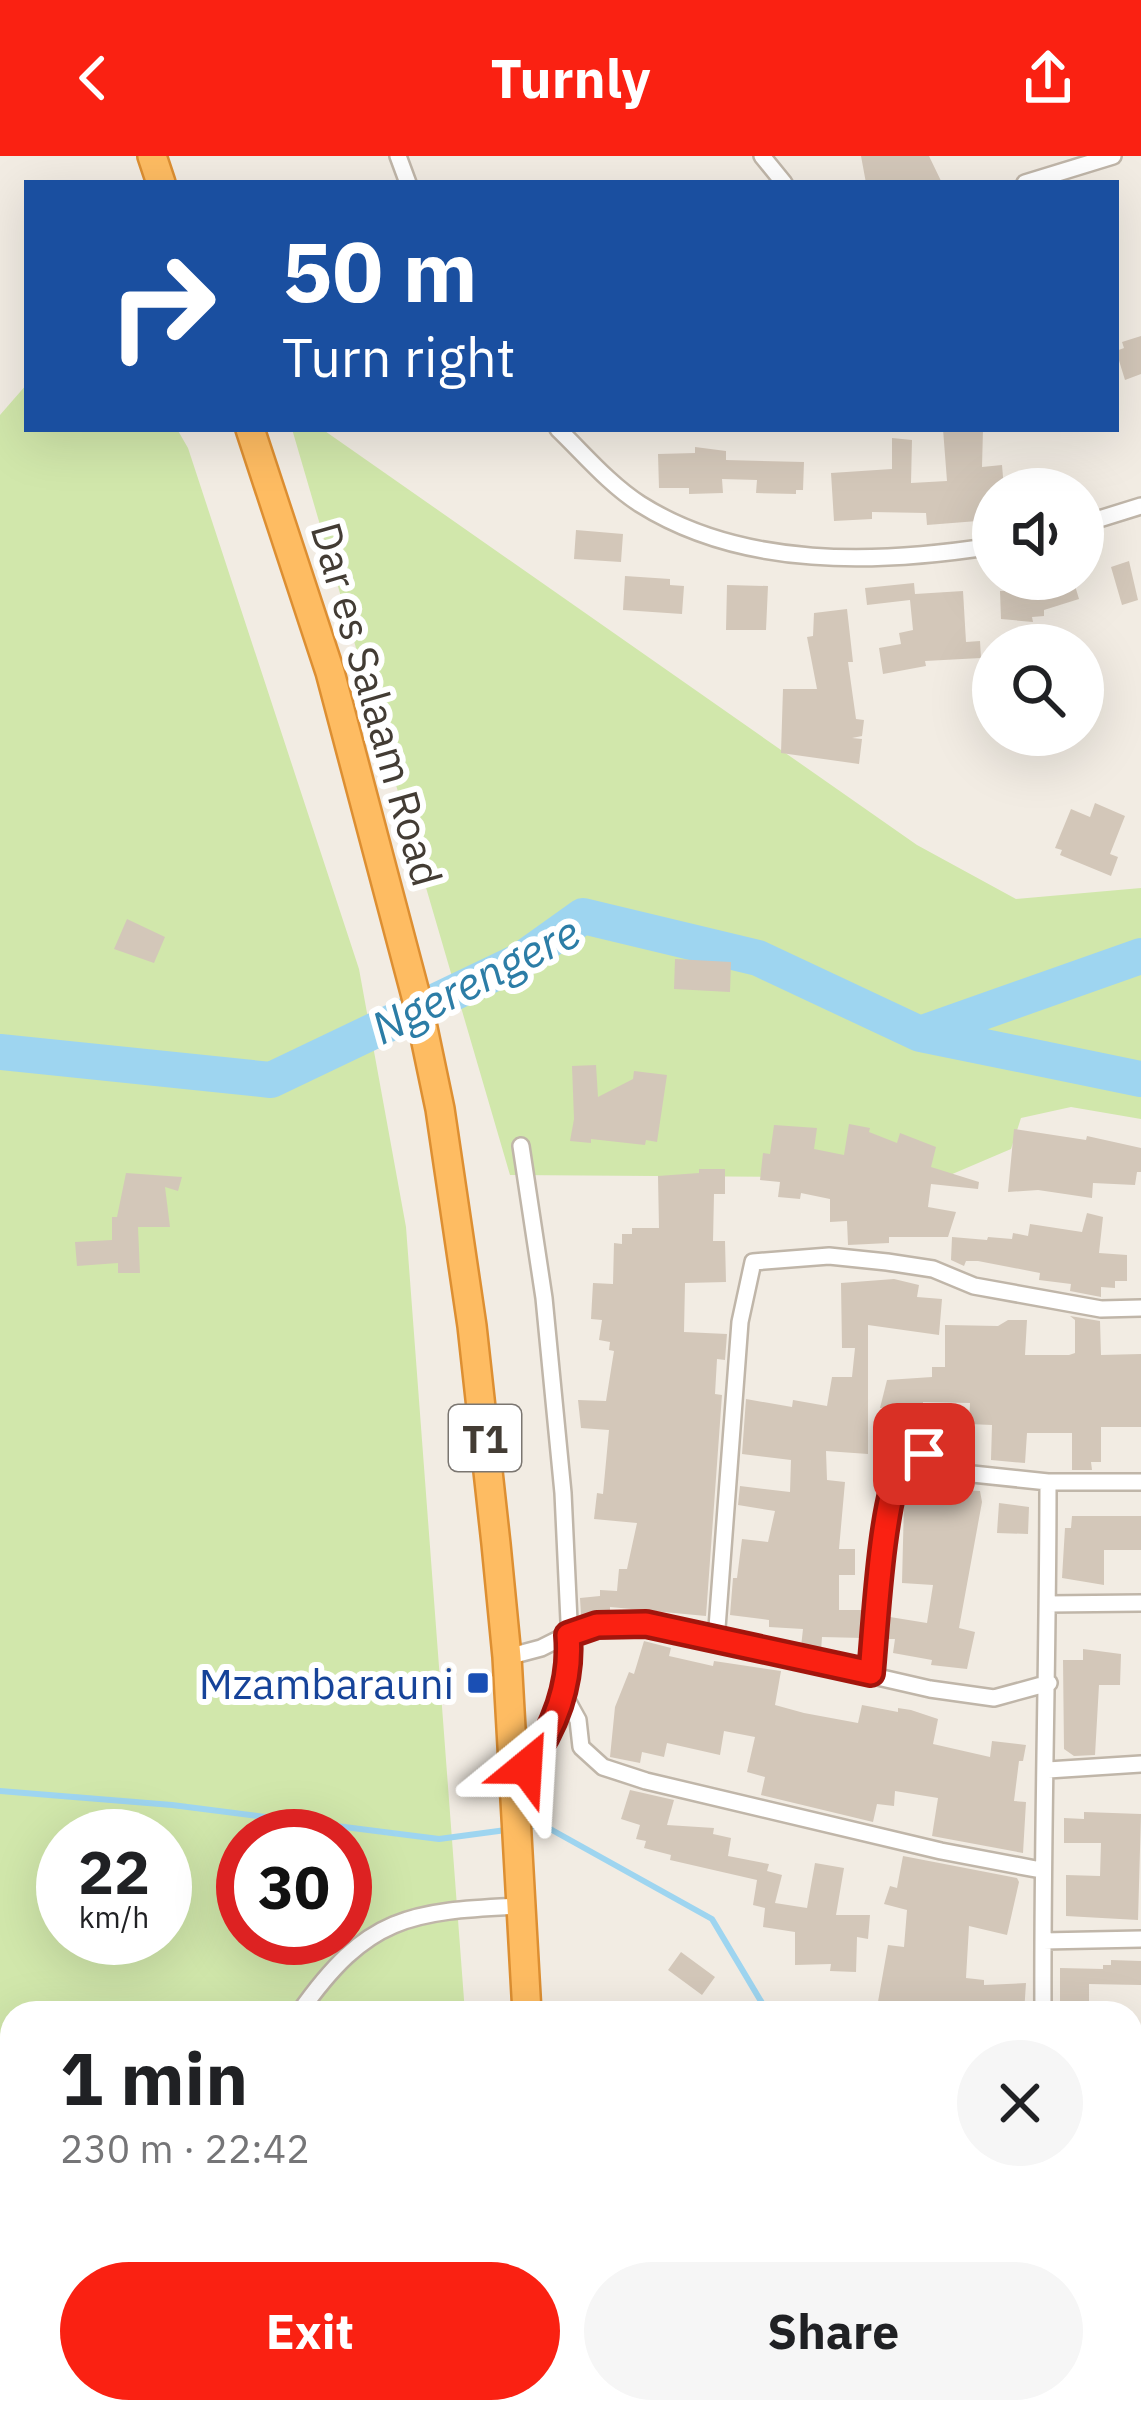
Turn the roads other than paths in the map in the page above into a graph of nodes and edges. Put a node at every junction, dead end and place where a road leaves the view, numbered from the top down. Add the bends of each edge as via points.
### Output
1 (762, 156) edge
2 (1113, 156) edge
3 (1089, 159) edge
4 (780, 180) edge
5 (1033, 180) edge
6 (251, 432) edge
7 (561, 432) edge
8 (1141, 506) edge
9 (1104, 517) edge
10 (972, 549) edge
11 (521, 1146) dead end
12 (1141, 1308) edge
13 (1048, 1482) junction
14 (1141, 1482) edge
15 (1141, 1603) edge
16 (1048, 1604) junction
17 (568, 1635) junction
18 (716, 1641) junction
19 (507, 1657) junction
20 (871, 1673) junction
21 (1048, 1683) junction
22 (563, 1694) junction
23 (1141, 1764) edge
24 (1048, 1770) junction
25 (514, 1793) junction
26 (1041, 1870) junction
27 (521, 1906) junction
28 (1141, 1939) edge
29 (1043, 1941) junction
30 (309, 2001) edge
31 (526, 2001) edge
32 (1043, 2001) edge

1 - 4 street
2 - 3 street
3 - 5 street
6 - 19 highway, Dar es Salaam Road / T1 via 330,672 433,1075 479,1383
7 - 10 street via 645,506 728,541 854,557
8 - 9 street
11 - 17 street via 565,1510
12 - 18 street via 1101,1309 886,1262 753,1262 740,1322
13 - 14 street
13 - 16 street
13 - 20 street via 963,1473 932,1454 905,1462 891,1502
15 - 16 street
16 - 21 street
17 - 18 street via 646,1624
17 - 19 street
17 - 22 street
18 - 20 street
19 - 25 highway, T1
20 - 21 street via 994,1698
21 - 24 street
22 - 25 street
22 - 26 street via 578,1720 581,1748 603,1767
23 - 24 street
24 - 26 street
25 - 27 highway, T1
26 - 29 street
27 - 30 street via 434,1911 392,1926 352,1949
27 - 31 highway, T1
28 - 29 street
29 - 32 street

